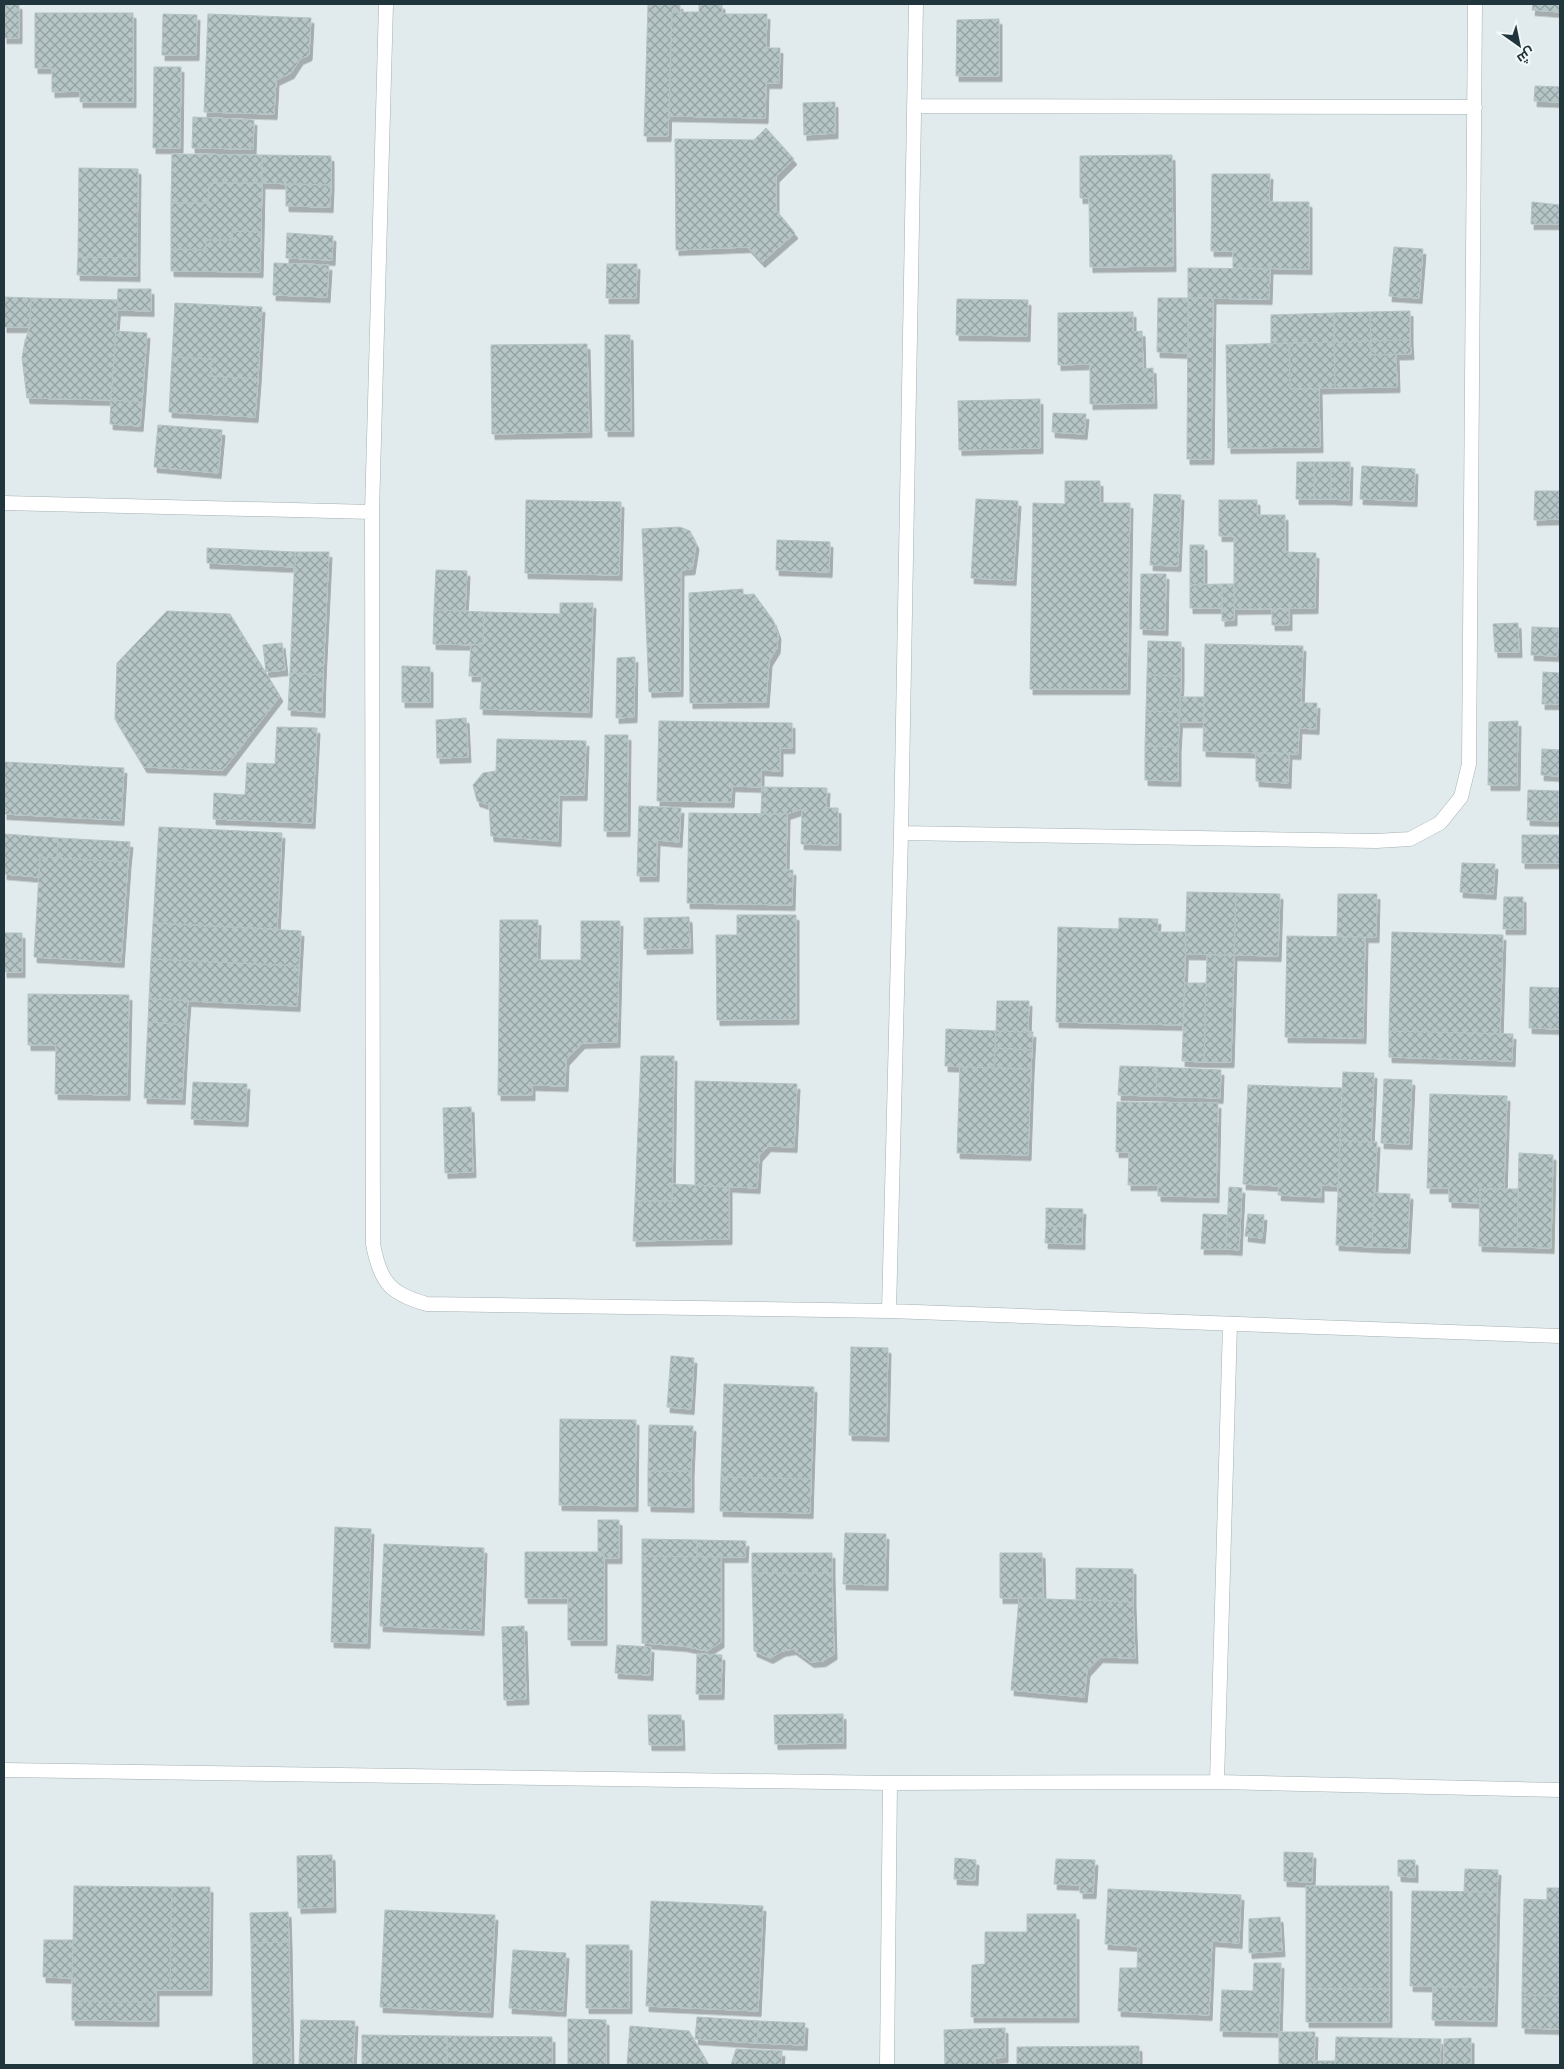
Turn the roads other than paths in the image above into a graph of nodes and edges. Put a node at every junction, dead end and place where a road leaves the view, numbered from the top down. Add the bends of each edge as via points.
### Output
1 (386, 4) edge
2 (916, 4) edge
3 (1475, 4) edge
4 (914, 106) junction
5 (1475, 107) junction
6 (4, 502) edge
7 (372, 512) junction
8 (901, 833) junction
9 (889, 1311) junction
10 (1230, 1324) junction
11 (1560, 1336) edge
12 (4, 1770) edge
13 (1217, 1782) junction
14 (890, 1783) junction
15 (1560, 1790) edge
16 (886, 2065) edge

1 - 7 street
2 - 4 street
3 - 5 street
4 - 5 street
4 - 8 street
5 - 8 street via 1469,764 1461,797 1440,823 1410,839
6 - 7 street
7 - 9 street via 373,1244 377,1266 388,1284 405,1298 427,1304
8 - 9 street
9 - 10 street
10 - 11 street
10 - 13 street
12 - 14 street
13 - 14 street
13 - 15 street
14 - 16 street

